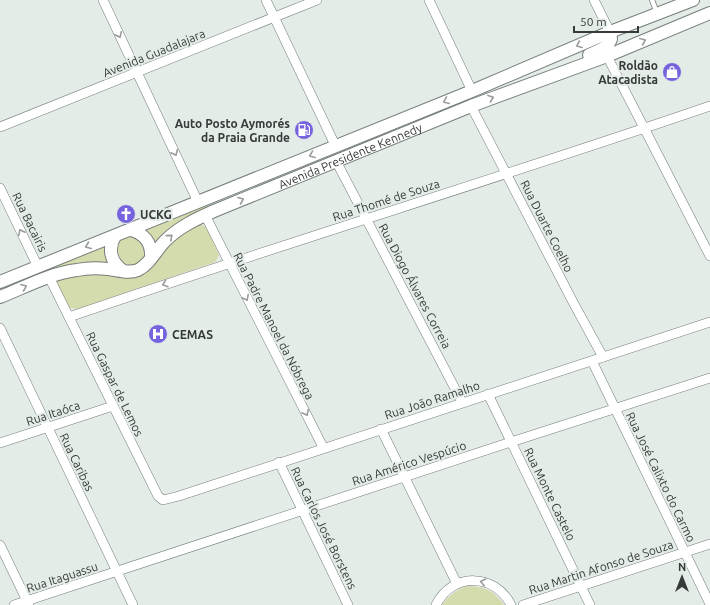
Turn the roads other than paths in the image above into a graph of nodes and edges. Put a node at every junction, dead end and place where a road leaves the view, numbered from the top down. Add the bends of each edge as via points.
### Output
1 (103, 0) edge
2 (266, 0) edge
3 (317, 0) edge
4 (429, 0) edge
5 (594, 0) edge
6 (652, 0) edge
7 (693, 0) edge
8 (710, 12) edge
9 (658, 14) junction
10 (274, 17) junction
11 (610, 32) junction
12 (607, 56) junction
13 (566, 70) junction
14 (137, 73) junction
15 (472, 90) junction
16 (470, 106) junction
17 (710, 106) edge
18 (0, 127) edge
19 (644, 129) junction
20 (335, 145) junction
21 (336, 161) junction
22 (507, 174) junction
23 (0, 188) edge
24 (198, 202) junction
25 (205, 215) junction
26 (366, 219) junction
27 (130, 230) junction
28 (115, 236) junction
29 (710, 256) edge
30 (151, 258) junction
31 (228, 263) junction
32 (38, 267) junction
33 (122, 270) junction
34 (49, 277) junction
35 (0, 282) edge
36 (0, 297) edge
37 (68, 318) junction
38 (710, 322) edge
39 (0, 328) edge
40 (603, 357) junction
41 (592, 360) junction
42 (710, 378) edge
43 (488, 394) junction
44 (462, 402) junction
45 (113, 406) junction
46 (614, 408) junction
47 (48, 428) junction
48 (381, 428) junction
49 (511, 442) junction
50 (0, 443) edge
51 (323, 447) junction
52 (279, 462) junction
53 (405, 477) junction
54 (161, 499) joint
55 (302, 511) junction
56 (710, 544) edge
57 (0, 545) edge
58 (684, 552) junction
59 (117, 572) junction
60 (457, 584) junction
61 (581, 586) junction
62 (28, 603) edge
63 (710, 604) edge
64 (14, 605) edge
65 (133, 605) edge
66 (348, 605) edge
67 (436, 605) edge
68 (511, 605) edge
69 (523, 605) edge
70 (590, 605) edge

1 -> 14 street
2 - 10 street
3 - 10 street, Avenida Guadalajara
4 - 15 street
5 - 11 street
6 - 9 lane
7 - 9 main road, Avenida Presidente Kennedy
12 -> 8 main road, Avenida Presidente Kennedy
9 - 11 main road, Avenida Presidente Kennedy
10 - 14 street, Avenida Guadalajara
10 - 20 street
11 - 13 main road via 611,39 608,45
11 -> 15 main road, Avenida Presidente Kennedy
12 - 13 main road, Avenida Presidente Kennedy
12 - 19 street
16 -> 13 main road, Avenida Presidente Kennedy
14 - 18 street, Avenida Guadalajara
14 -> 24 street
15 -> 20 main road, Avenida Presidente Kennedy
16 - 21 main road, Avenida Presidente Kennedy
16 - 22 street, Rua Duarte Coelho
17 - 19 street, Rua Thomé de Souza
19 - 22 street, Rua Thomé de Souza
19 - 29 street
20 -> 24 main road, Avenida Presidente Kennedy
25 -> 21 main road, Avenida Presidente Kennedy
21 - 26 street, Rua Diogo Álvares Correia
22 - 26 street, Rua Thomé de Souza
22 - 40 street, Rua Duarte Coelho
32 -> 23 street, Rua Bacairis
24 - 27 main road, Avenida Presidente Kennedy
30 -> 25 main road, Avenida Presidente Kennedy via 160,246 184,225
25 - 31 street, Rua Padre Manoel da Nóbrega
26 - 31 street, Rua Thomé de Souza
26 - 44 street, Rua Diogo Álvares Correia
27 - 28 main road, Avenida Presidente Kennedy
27 - 30 main road via 145,237 150,245
28 -> 32 main road, Avenida Presidente Kennedy
28 - 33 main road via 111,244 111,255 115,264
30 - 33 main road, Avenida Presidente Kennedy via 139,269 128,272
31 -> 37 street, Rua Thomé de Souza
31 -> 51 street, Rua Padre Manoel da Nóbrega
32 - 35 main road, Avenida Presidente Kennedy
33 - 34 main road, Avenida Presidente Kennedy via 79,269
36 -> 34 main road, Avenida Presidente Kennedy
34 - 37 street, Rua Gaspar de Lemos
37 - 45 street, Rua Gaspar de Lemos
38 - 40 street, Rua João Ramalho
39 - 47 street, Rua Caribas
40 - 41 street, Rua João Ramalho
41 - 43 street, Rua João Ramalho
41 - 46 street, Rua José Calixto do Carmo
42 - 46 street, Rua Américo Vespúcio
43 - 44 street, Rua João Ramalho
43 - 49 street, Rua Monte Castelo
44 - 48 street, Rua João Ramalho
45 - 47 street, Rua Itaóca
45 - 54 street, Rua Gaspar de Lemos
46 - 49 street, Rua Américo Vespúcio
46 - 58 street, Rua José Calixto do Carmo
47 - 50 street, Rua Itaóca
47 - 59 street, Rua Caribas
48 - 51 street, Rua João Ramalho
48 - 53 street
49 - 53 street, Rua Américo Vespúcio
49 - 61 street, Rua Monte Castelo
51 - 52 street, Rua João Ramalho
52 - 54 street, Rua João Ramalho via 179,496
52 - 55 street, Rua Carlos José Borstens
53 - 55 street, Rua Américo Vespúcio
53 - 60 street
55 - 59 street, Rua Américo Vespúcio
55 - 66 street, Rua Carlos José Borstens
56 - 58 street, Rua Martin Afonso de Souza
57 - 62 street
58 - 61 street, Rua Martin Afonso de Souza
58 - 63 street, Rua José Calixto do Carmo
59 - 62 street, Rua Itaguassu
59 - 65 street, Rua Caribas
60 - 67 street via 447,590
68 -> 60 street via 508,598 491,584 480,580 468,580
61 - 69 street, Rua Martin Afonso de Souza
61 - 70 street, Rua Monte Castelo
62 - 64 street, Rua Itaguassu

